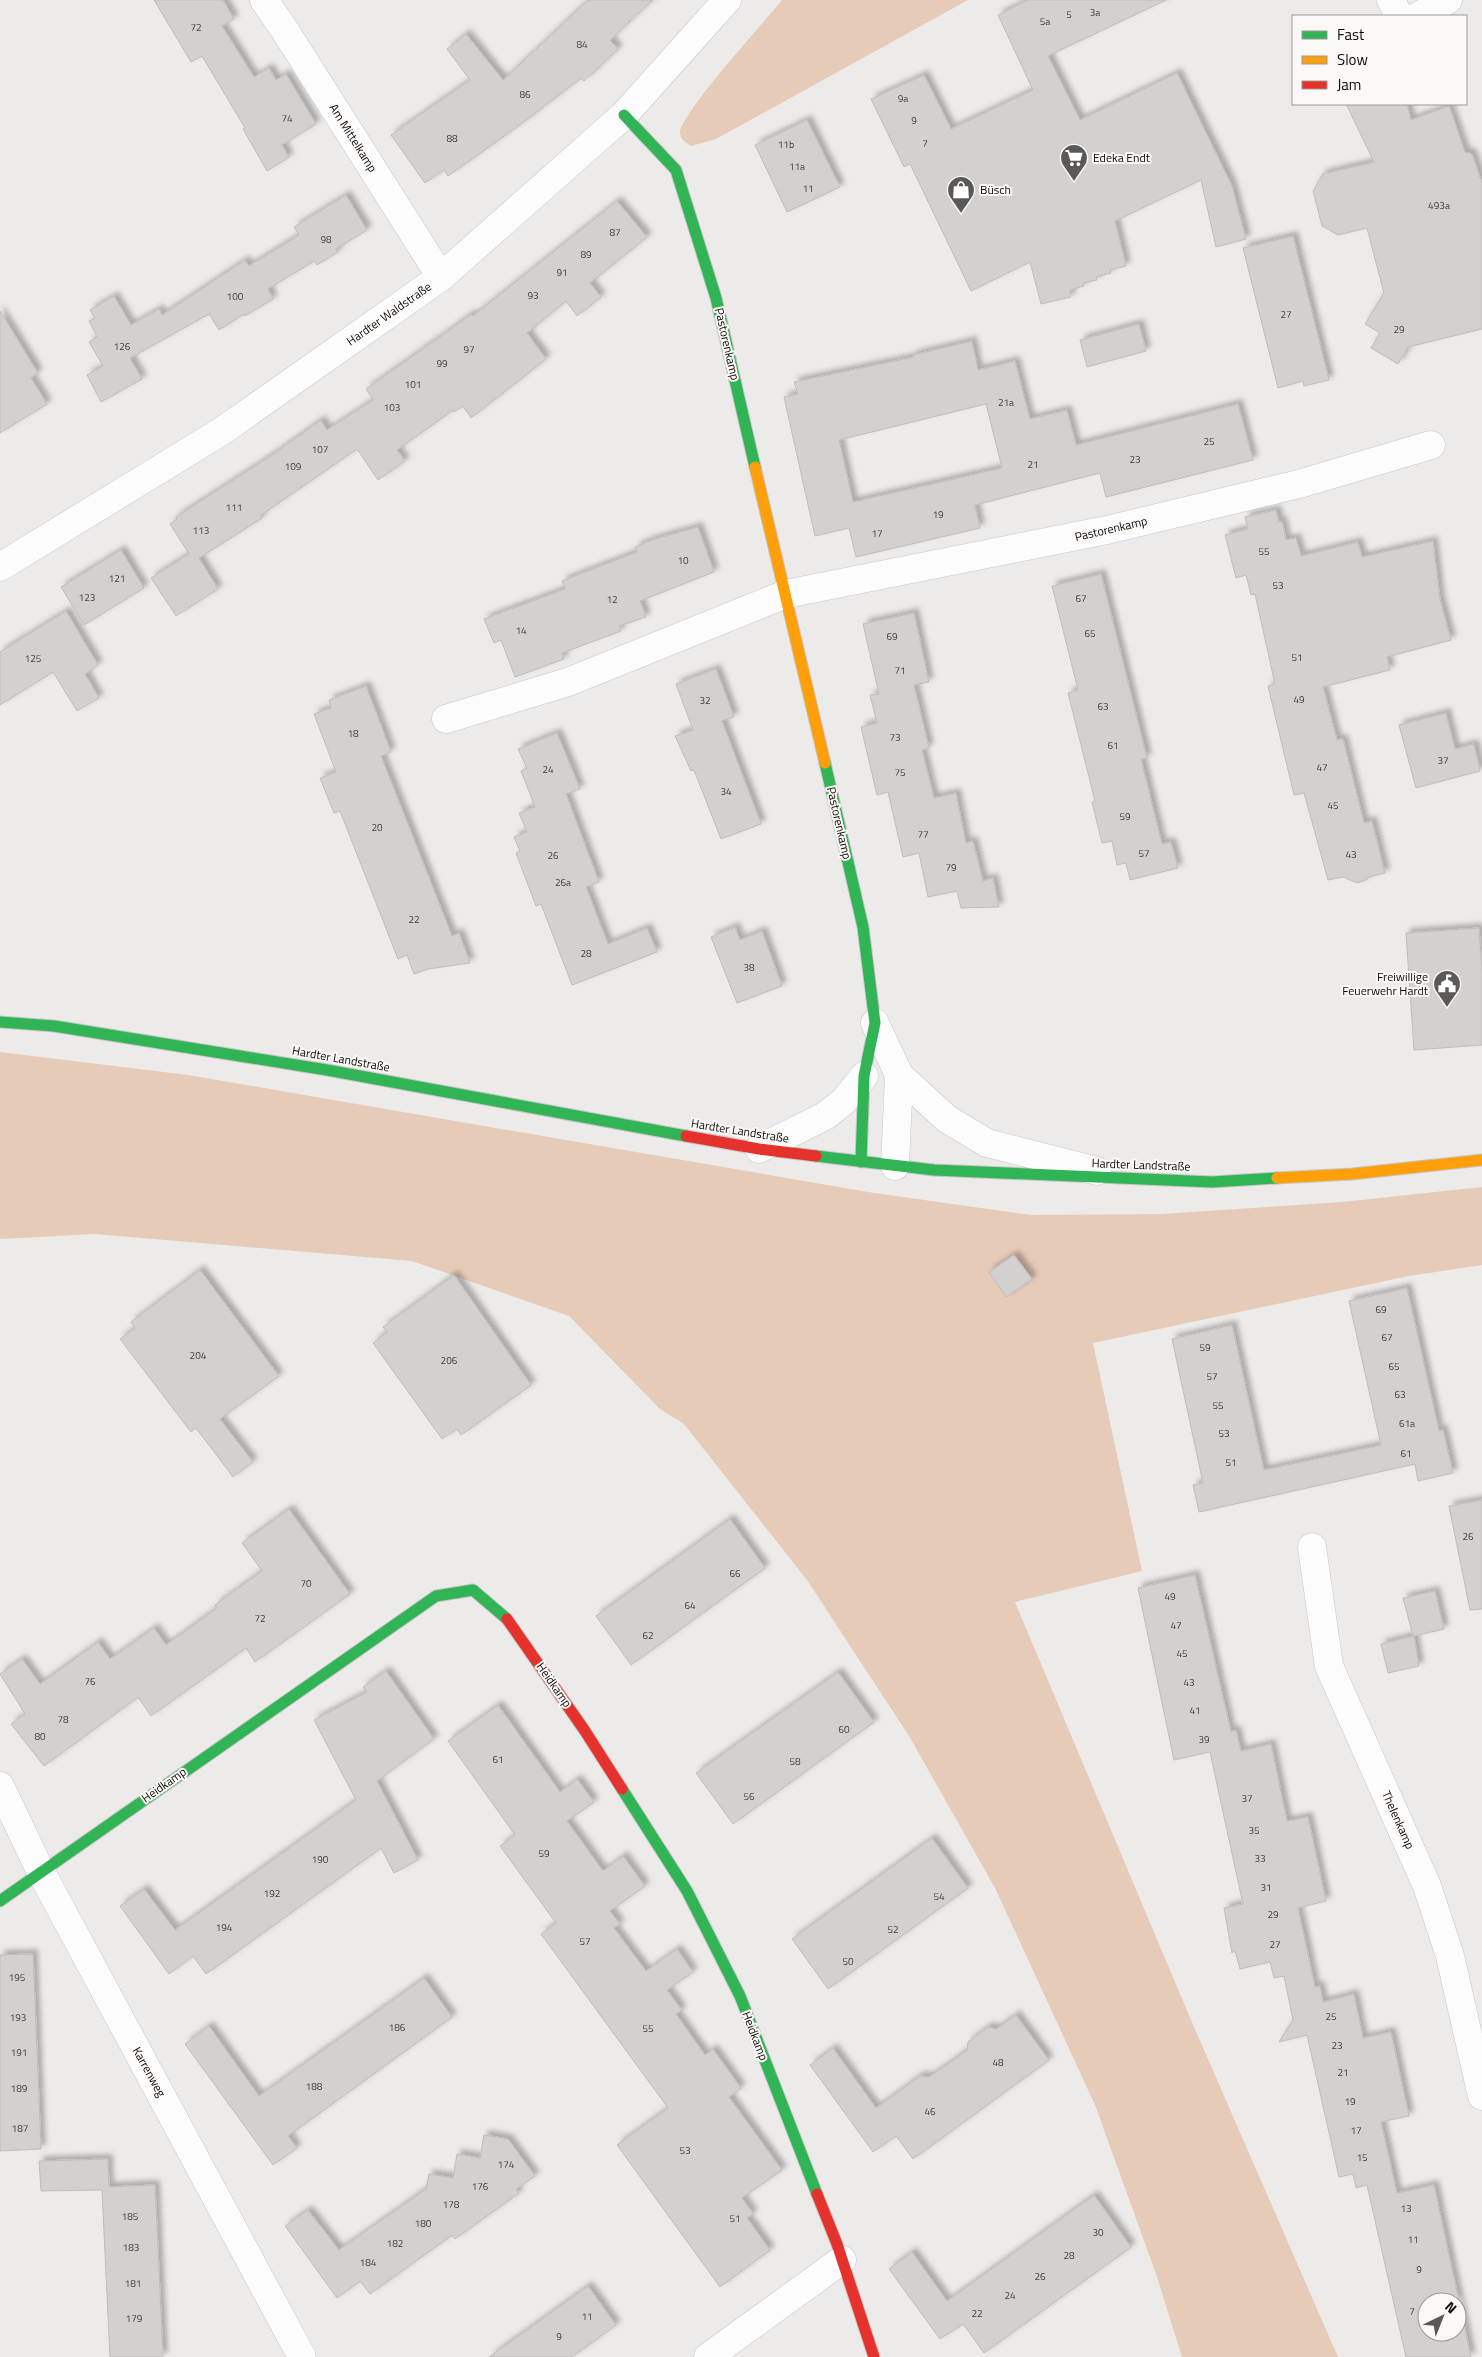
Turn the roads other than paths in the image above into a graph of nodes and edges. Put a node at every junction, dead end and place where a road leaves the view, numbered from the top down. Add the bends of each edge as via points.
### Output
1 (264, 0) edge
2 (727, 0) edge
3 (1391, 0) edge
4 (1448, 0) edge
5 (1398, 15) edge
6 (1420, 15) edge
7 (624, 115) junction
8 (441, 278) junction
9 (1431, 445) dead end
10 (0, 567) edge
11 (786, 594) junction
12 (446, 719) dead end
13 (0, 1022) edge
14 (875, 1023) junction
15 (898, 1075) junction
16 (864, 1076) junction
17 (759, 1149) junction
18 (1482, 1160) edge
19 (861, 1162) junction
20 (895, 1166) junction
21 (1128, 1179) junction
22 (1312, 1547) dead end
23 (0, 1786) edge
24 (41, 1872) junction
25 (0, 1901) edge
26 (1482, 2096) edge
27 (842, 2260) junction
28 (302, 2357) edge
29 (708, 2357) edge
30 (874, 2357) edge

1 - 8 street, Am Mittelkamp
2 - 7 street, Hardter Waldstraße
3 - 5 street
4 - 6 street
7 - 8 street, Hardter Waldstraße
7 - 11 street, Pastorenkamp via 676,170 716,298
8 - 10 street, Hardter Waldstraße via 222,430
9 - 11 street, Pastorenkamp via 1299,484 1116,528
11 - 12 street, Pastorenkamp via 568,682
11 - 14 street, Pastorenkamp via 863,927
13 - 17 street, Hardter Landstraße via 54,1026 327,1070
14 - 15 street, Pastorenkamp
14 - 16 street, Pastorenkamp
15 - 20 street, Pastorenkamp
15 - 21 street, Pastorenkamp via 947,1119 987,1143
16 - 17 street, Pastorenkamp via 844,1101 825,1116
16 - 19 street, Pastorenkamp
17 - 19 street, Hardter Landstraße
18 - 21 street, Hardter Landstraße via 1352,1174 1221,1182
19 - 20 street, Hardter Landstraße
20 - 21 street, Hardter Landstraße
22 - 26 street, Thelenkamp via 1329,1666 1427,1886 1450,1956
23 - 24 street, Karrenweg
24 - 25 street, Heidkamp
24 - 27 street, Heidkamp via 436,1596 473,1590 507,1618 585,1731 687,1891 740,1996
24 - 28 street, Karrenweg
27 - 29 street
27 - 30 street, Heidkamp

